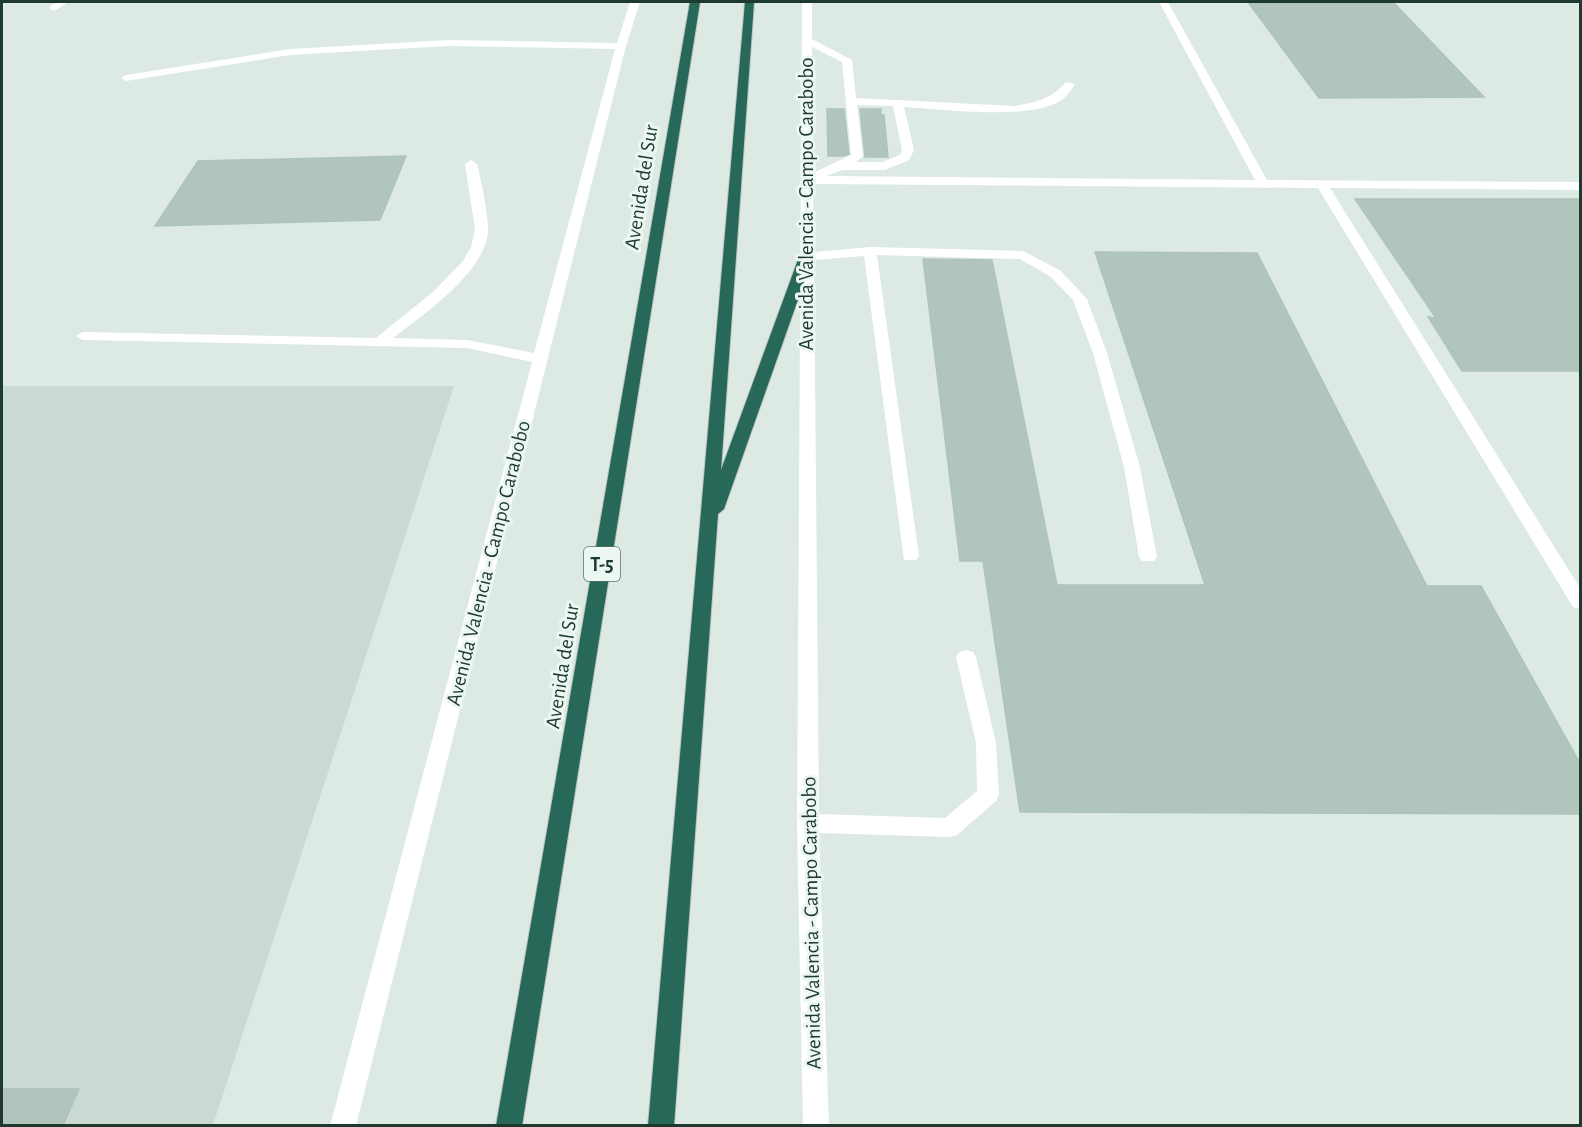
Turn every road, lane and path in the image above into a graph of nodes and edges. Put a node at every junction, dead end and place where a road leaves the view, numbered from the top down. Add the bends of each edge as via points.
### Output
1 (63, 2) edge
2 (635, 2) edge
3 (695, 2) edge
4 (749, 2) edge
5 (807, 2) edge
6 (1164, 2) edge
7 (53, 8) dead end
8 (807, 39) junction
9 (621, 46) junction
10 (126, 78) dead end
11 (1070, 84) dead end
12 (853, 101) junction
13 (898, 103) junction
14 (471, 164) dead end
15 (841, 166) junction
16 (807, 180) junction
17 (1262, 182) junction
18 (1321, 183) junction
19 (1581, 186) edge
20 (870, 251) junction
21 (806, 257) junction
22 (83, 336) dead end
23 (378, 343) junction
24 (540, 359) junction
25 (707, 531) junction
26 (910, 556) dead end
27 (1148, 557) dead end
28 (1581, 602) edge
29 (966, 657) dead end
30 (808, 823) junction
31 (343, 1125) edge
32 (509, 1125) edge
33 (661, 1125) edge
34 (816, 1125) edge

1 - 7 street
2 - 9 street, Avenida Valencia - Campo Carabobo
3 - 32 highway, Avenida del Sur / T-5
4 - 25 highway
5 - 8 street, Avenida Valencia - Campo Carabobo
6 - 17 street
8 - 12 street via 847,60
8 - 16 street, Avenida Valencia - Campo Carabobo
9 - 10 street via 448,43 301,51
9 - 24 street, Avenida Valencia - Campo Carabobo
11 - 13 street via 1059,97 1042,105 1015,109
12 - 13 street
12 - 15 street via 857,156
13 - 15 street via 908,150 905,158 885,166
14 - 23 street via 478,187 482,235 472,258 447,288
15 - 16 street
16 - 17 street
16 - 21 street, Avenida Valencia - Campo Carabobo
17 - 18 street
18 - 19 street
18 - 28 street
20 - 21 street
20 - 26 street
20 - 27 street via 1023,255 1056,274 1080,299 1100,353 1132,467
21 - 25 highway
21 - 30 street, Avenida Valencia - Campo Carabobo
22 - 23 street
23 - 24 street via 467,344
24 - 31 street, Avenida Valencia - Campo Carabobo
25 - 33 highway
29 - 30 street via 986,743 988,795 949,828
30 - 34 street, Avenida Valencia - Campo Carabobo

